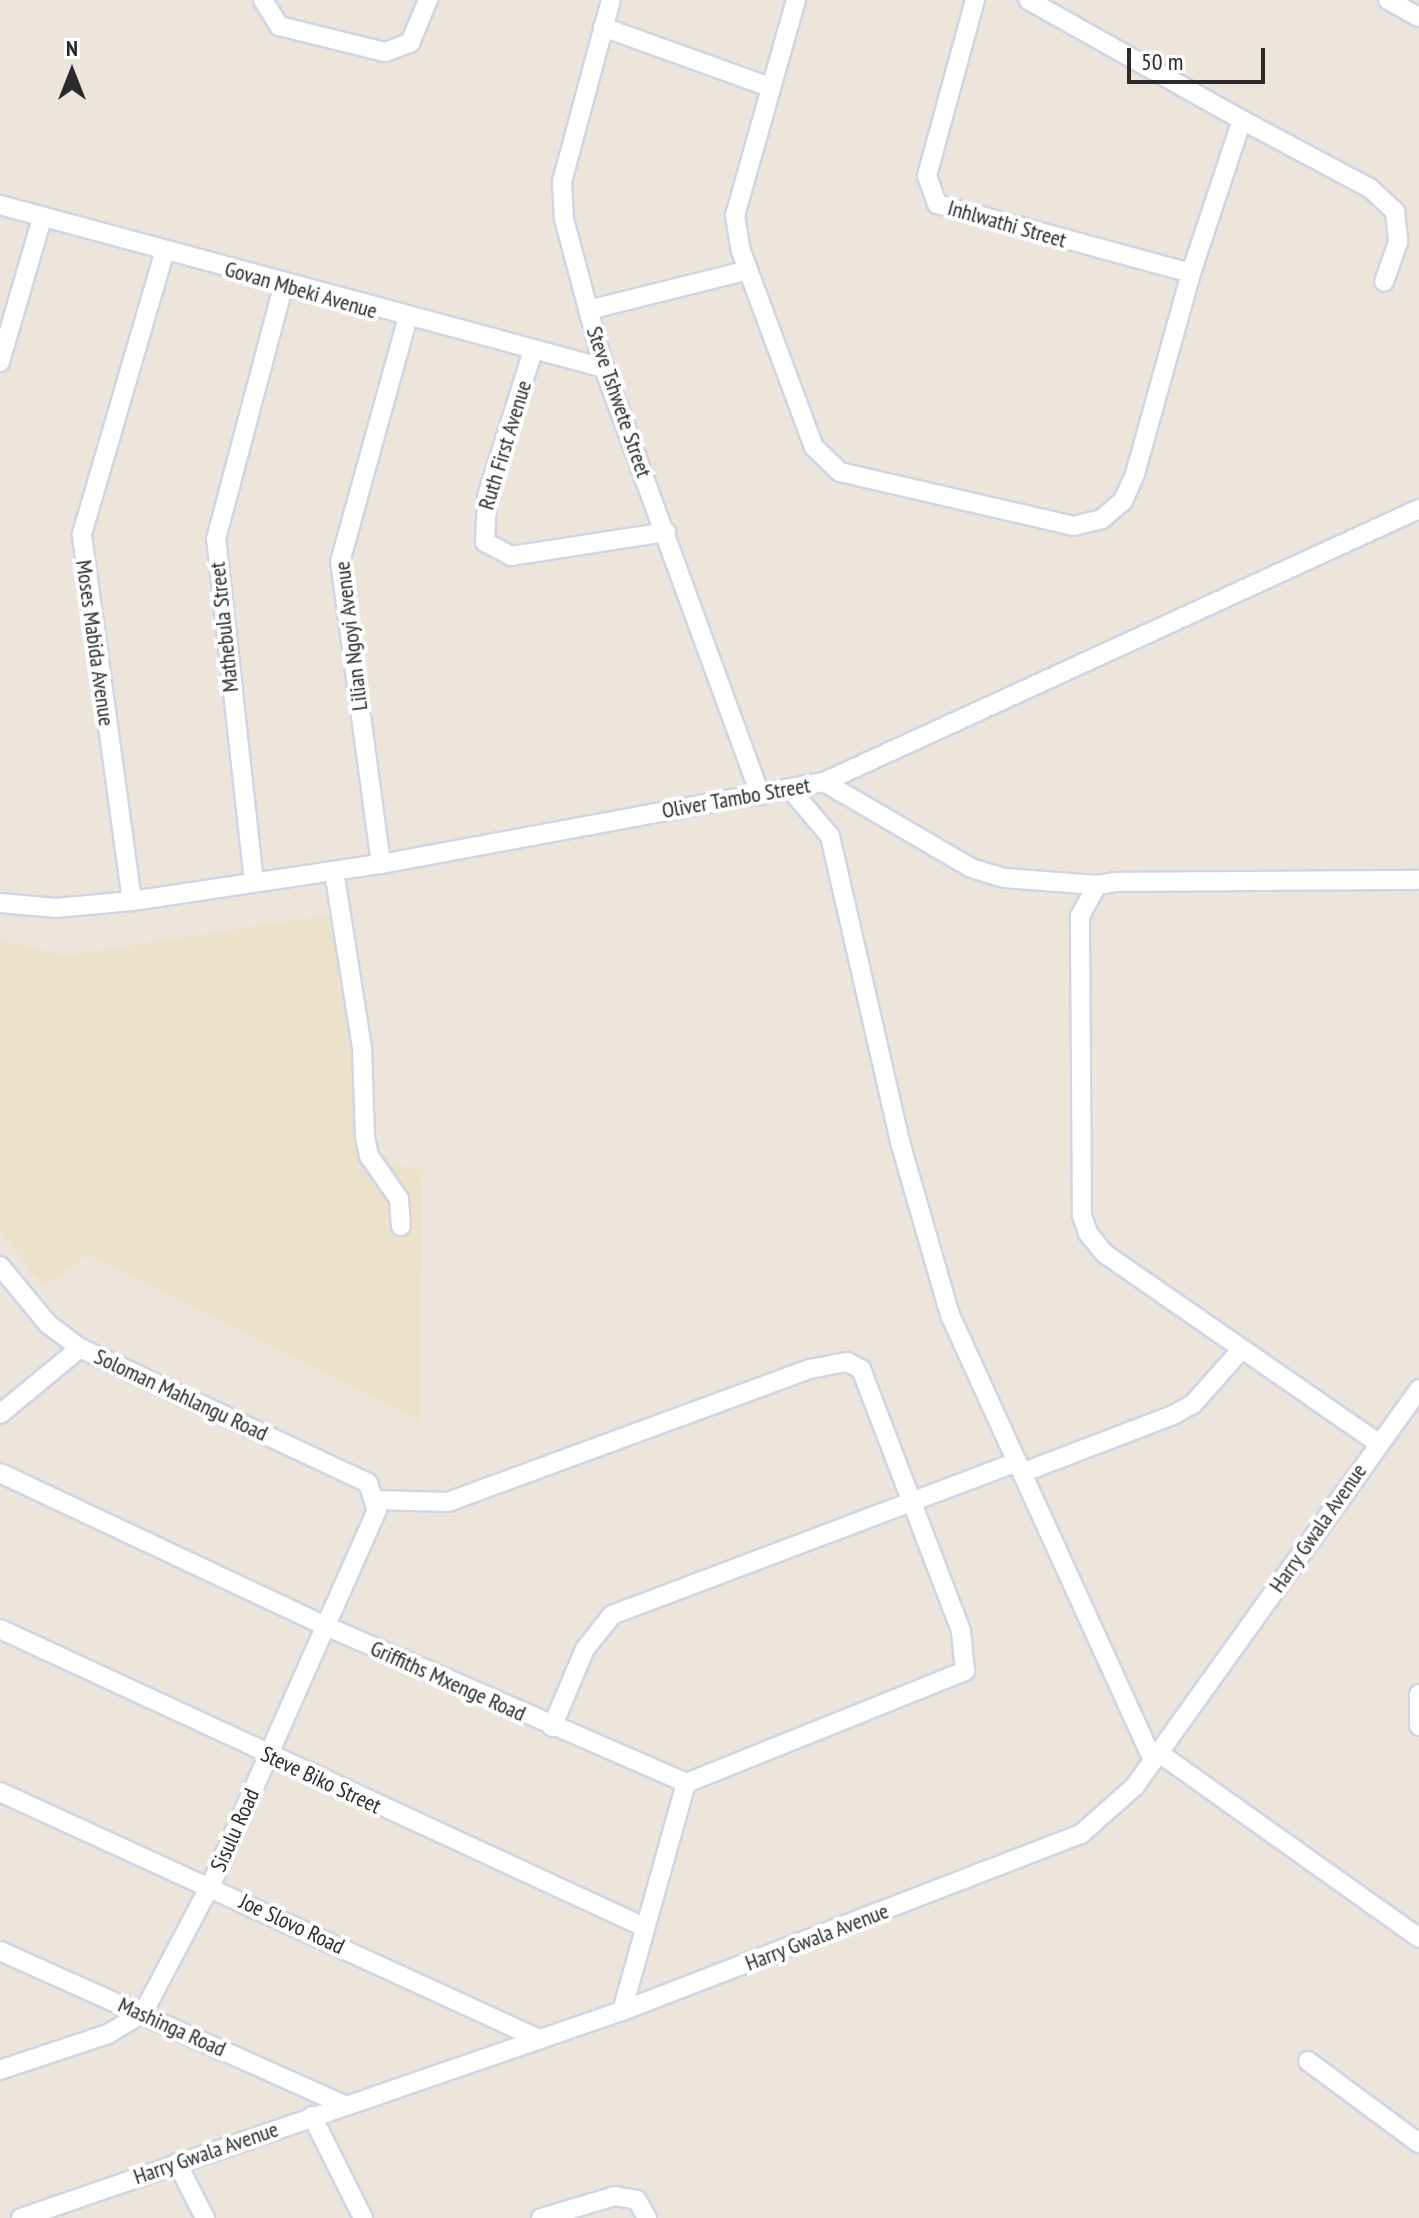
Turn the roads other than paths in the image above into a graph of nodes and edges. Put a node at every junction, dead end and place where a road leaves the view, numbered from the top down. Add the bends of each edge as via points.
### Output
1 (263, 0) edge
2 (428, 0) edge
3 (611, 0) edge
4 (796, 0) edge
5 (975, 0) edge
6 (1028, 0) edge
7 (1388, 0) edge
8 (1419, 17) edge
9 (603, 27) junction
10 (770, 87) junction
11 (1242, 120) junction
12 (0, 205) edge
13 (42, 218) junction
14 (165, 251) junction
15 (748, 270) junction
16 (1191, 273) junction
17 (1384, 282) dead end
18 (284, 284) junction
19 (588, 310) junction
20 (407, 320) junction
21 (532, 354) junction
22 (0, 362) edge
23 (604, 368) junction
24 (1419, 509) edge
25 (666, 532) junction
26 (824, 782) junction
27 (791, 790) junction
28 (760, 795) junction
29 (381, 864) junction
30 (334, 871) junction
31 (1419, 880) edge
32 (254, 882) junction
33 (1097, 885) junction
34 (132, 901) junction
35 (0, 903) edge
36 (401, 1226) dead end
37 (0, 1266) edge
38 (80, 1348) junction
39 (1241, 1350) junction
40 (1419, 1389) edge
41 (0, 1414) edge
42 (1378, 1443) junction
43 (1020, 1467) junction
44 (0, 1473) edge
45 (377, 1500) junction
46 (911, 1500) junction
47 (328, 1627) junction
48 (0, 1629) edge
49 (1419, 1694) edge
50 (1419, 1726) edge
51 (552, 1727) junction
52 (268, 1757) junction
53 (1156, 1757) junction
54 (686, 1783) junction
55 (0, 1792) edge
56 (210, 1886) junction
57 (644, 1927) junction
58 (1419, 1938) edge
59 (0, 1951) edge
60 (622, 2011) junction
61 (143, 2013) junction
62 (539, 2039) junction
63 (1308, 2061) dead end
64 (0, 2070) edge
65 (344, 2105) junction
66 (312, 2116) junction
67 (1419, 2143) edge
68 (177, 2163) junction
69 (43, 2215) edge
70 (21, 2218) edge
71 (205, 2218) edge
72 (363, 2218) edge
73 (541, 2218) edge
74 (647, 2218) edge

1 - 2 street via 279,26 385,52 410,43
3 - 9 street, Steve Tshwete Street
4 - 10 street
5 - 16 street, Inhlwathi Street via 927,176 937,204
6 - 11 street
7 - 8 street
9 - 10 street
9 - 19 street, Steve Tshwete Street via 562,182 564,219
10 - 15 street via 735,215
11 - 16 street
11 - 17 street via 1371,189 1395,211 1398,242
12 - 13 street, Govan Mbeki Avenue
13 - 14 street, Govan Mbeki Avenue
13 - 22 street
14 - 18 street, Govan Mbeki Avenue
14 - 34 street, Moses Mabida Avenue via 82,534
15 - 16 street via 823,460 840,472 1074,526 1102,519 1123,501
15 - 19 street
18 - 20 street, Govan Mbeki Avenue
18 - 32 street, Mathebula Street via 216,539
19 - 23 street, Steve Tshwete Street
20 - 21 street, Govan Mbeki Avenue
20 - 29 street, Lilian Ngoyi Avenue via 340,562
21 - 23 street, Govan Mbeki Avenue
21 - 25 street, Ruth First Avenue via 487,497 485,542 511,556
23 - 25 street, Steve Tshwete Street
24 - 26 street, Oliver Tambo Street
25 - 28 street, Steve Tshwete Street
26 - 27 street, Oliver Tambo Street
26 - 33 street via 971,868 1004,878
27 - 28 street, Oliver Tambo Street
27 - 43 street via 830,836 929,1249 950,1315
28 - 29 street, Oliver Tambo Street
29 - 30 street, Oliver Tambo Street
30 - 32 street, Oliver Tambo Street
30 - 36 street via 362,1047 365,1137 369,1156 399,1199
31 - 33 street
32 - 34 street, Oliver Tambo Street
33 - 39 street via 1080,916 1082,1216 1104,1253
34 - 35 street, Oliver Tambo Street via 56,908
37 - 38 street, Soloman Mahlangu Road via 48,1324
38 - 41 street
38 - 45 street, Soloman Mahlangu Road via 368,1483
39 - 42 street
39 - 43 street via 1193,1404 1173,1415
40 - 42 street, Harry Gwala Avenue
42 - 53 street, Harry Gwala Avenue
43 - 46 street
43 - 53 street
44 - 47 street, Griffiths Mxenge Road
45 - 46 street via 448,1502 810,1369 847,1362 870,1381
45 - 47 street, Sisulu Road via 375,1524
46 - 51 street via 612,1615 585,1649
46 - 54 street via 967,1647 965,1671
47 - 51 street, Griffiths Mxenge Road
47 - 52 street, Sisulu Road
48 - 52 street, Steve Biko Street
49 - 50 street
51 - 54 street, Griffiths Mxenge Road
52 - 56 street, Sisulu Road
52 - 57 street, Steve Biko Street
53 - 58 street
53 - 60 street, Harry Gwala Avenue via 1113,1811 1081,1834
54 - 57 street
55 - 56 street, Joe Slovo Road
56 - 61 street, Sisulu Road
56 - 62 street, Joe Slovo Road
57 - 60 street
59 - 61 street, Mashinga Road
60 - 62 street, Harry Gwala Avenue
61 - 64 street via 108,2034
61 - 65 street, Mashinga Road
62 - 65 street, Harry Gwala Avenue
63 - 67 street
65 - 66 street, Harry Gwala Avenue
66 - 68 street, Harry Gwala Avenue
66 - 72 street
68 - 69 street, Harry Gwala Avenue
68 - 71 street
69 - 70 street, Harry Gwala Avenue
73 - 74 street via 615,2196 637,2200

